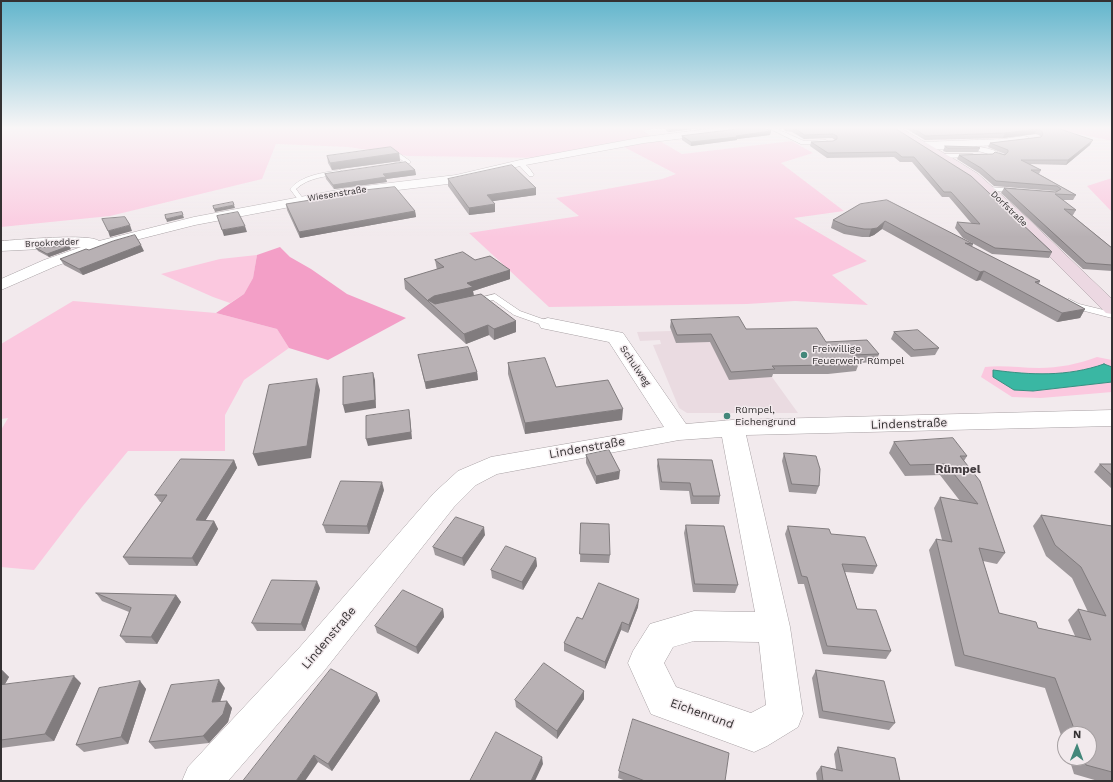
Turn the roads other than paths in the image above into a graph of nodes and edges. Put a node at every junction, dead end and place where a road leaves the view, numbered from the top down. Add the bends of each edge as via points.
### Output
1 (401, 163) edge
2 (518, 163) edge
3 (520, 163) edge
4 (954, 163) edge
5 (388, 166) edge
6 (344, 172) edge
7 (531, 175) dead end
8 (989, 189) junction
9 (1022, 191) edge
10 (301, 200) junction
11 (103, 244) junction
12 (1, 246) edge
13 (1, 285) edge
14 (1062, 298) edge
15 (467, 303) edge
16 (1112, 309) edge
17 (1112, 315) edge
18 (548, 324) joint
19 (1112, 418) edge
20 (732, 428) junction
21 (679, 432) junction
22 (774, 626) dead end
23 (202, 781) edge

1 - 5 lane
2 - 10 street, Wiesenstraße via 456,179
3 - 7 lane
4 - 8 street, Dorfstraße
6 - 10 lane via 315,176 299,182 293,189
8 - 9 lane
8 - 16 street, Dorfstraße
10 - 11 street, Wiesenstraße via 194,221
11 - 12 street, Brookredder via 62,242
11 - 13 street, Wiesenstraße via 50,263
14 - 17 lane via 1076,306
15 - 18 lane via 495,298 517,313
18 - 21 street, Schulweg via 616,337
19 - 20 street, Lindenstraße
20 - 21 street, Lindenstraße
20 - 22 street
21 - 23 street, Lindenstraße via 491,466 467,478 444,500 312,659

